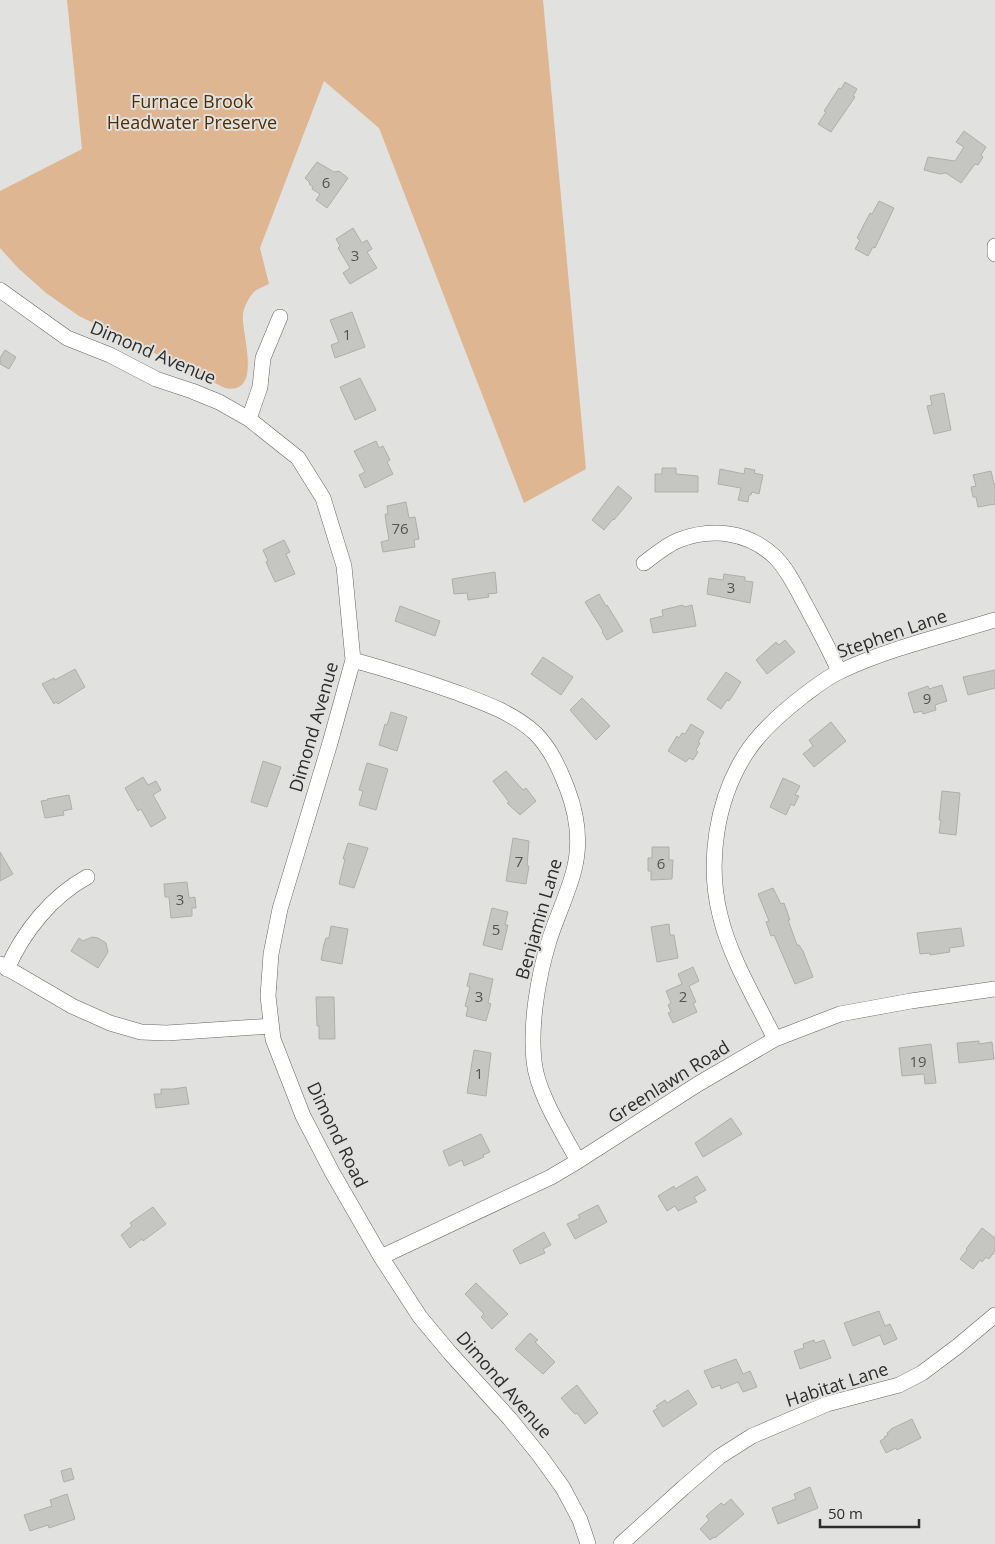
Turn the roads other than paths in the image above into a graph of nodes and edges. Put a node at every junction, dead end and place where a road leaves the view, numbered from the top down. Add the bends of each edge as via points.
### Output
1 (995, 246) edge
2 (995, 254) edge
3 (0, 290) edge
4 (280, 317) dead end
5 (248, 419) junction
6 (644, 563) dead end
7 (995, 620) edge
8 (353, 660) junction
9 (839, 671) junction
10 (87, 877) dead end
11 (4, 966) edge
12 (995, 989) edge
13 (271, 1026) junction
14 (775, 1039) junction
15 (578, 1161) junction
16 (381, 1257) junction
17 (995, 1315) edge
18 (588, 1544) edge
19 (621, 1544) edge

1 - 2 street
3 - 5 street, Dimond Avenue via 68,338 156,379 219,402
4 - 5 street via 263,358 260,387
5 - 8 street, Dimond Avenue via 298,458 323,498 344,566
6 - 9 street via 673,543 701,534 720,532 738,535 758,544 776,558 791,579
7 - 9 street, Stephen Lane via 889,652
8 - 13 street, Dimond Avenue via 270,954 268,996
8 - 15 street, Benjamin Lane via 493,706 535,733 558,766 572,802 578,848 574,871 548,943 540,976 534,1013 534,1061 556,1122
9 - 14 street, Stephen Lane via 788,708 745,754 733,778 717,832 714,890 720,916 728,942
10 - 11 street via 55,901 30,928
11 - 13 street via 72,1006 110,1023 141,1032
12 - 14 street, Greenlawn Road via 840,1014
13 - 16 street, Dimond Road via 303,1116
14 - 15 street, Greenlawn Road
15 - 16 street, Greenlawn Road via 551,1177
16 - 18 street, Dimond Avenue via 420,1317 540,1456 563,1488
17 - 19 street, Habitat Lane via 929,1368 899,1385 827,1404 752,1436 705,1470

